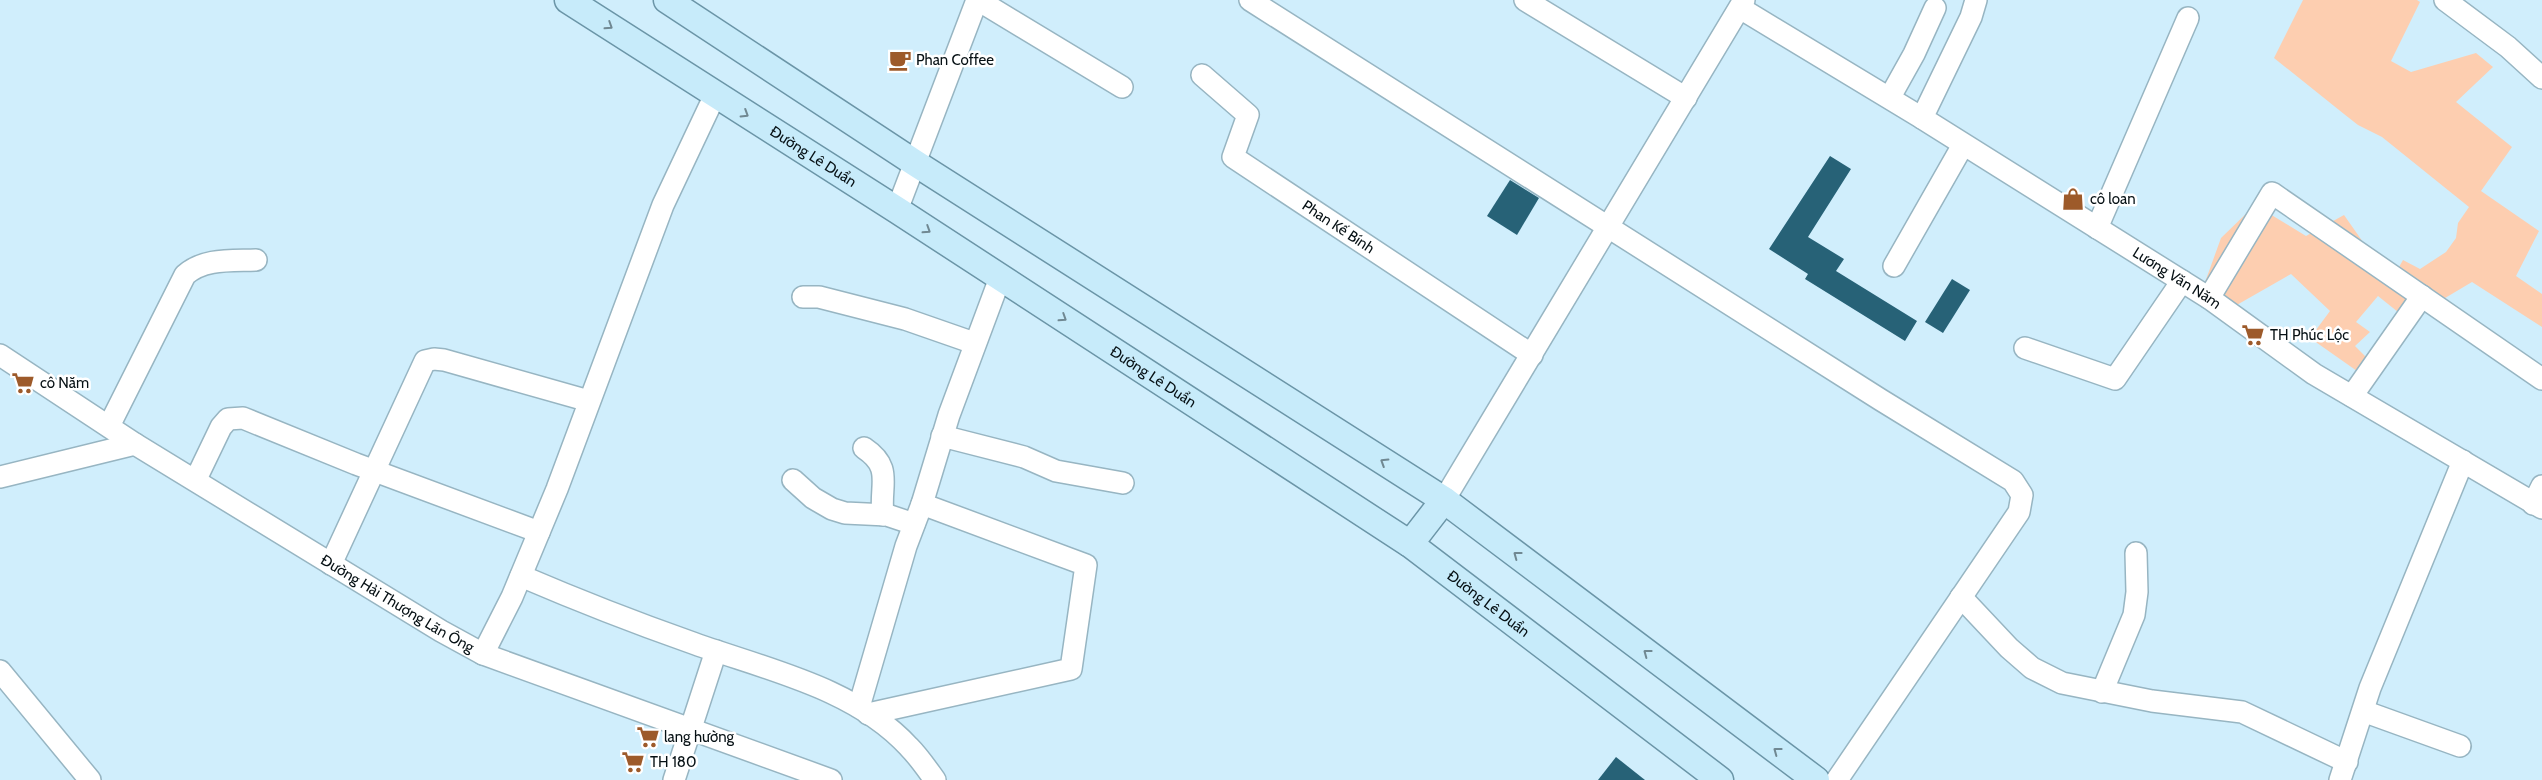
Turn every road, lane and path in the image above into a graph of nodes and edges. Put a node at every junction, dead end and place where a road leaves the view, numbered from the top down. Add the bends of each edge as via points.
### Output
1 (568, 0) edge
2 (667, 0) edge
3 (977, 0) edge
4 (1250, 0) edge
5 (1525, 0) edge
6 (1976, 0) edge
7 (2445, 0) edge
8 (1742, 4) edge
9 (1935, 8) dead end
10 (2472, 9) edge
11 (2188, 18) dead end
12 (1202, 75) dead end
13 (2542, 78) edge
14 (1122, 87) dead end
15 (715, 95) junction
16 (1890, 97) junction
17 (1686, 98) junction
18 (1922, 118) junction
19 (1963, 145) junction
20 (915, 163) junction
21 (897, 210) junction
22 (1609, 226) junction
23 (2096, 228) junction
24 (256, 260) dead end
25 (1894, 266) dead end
26 (1000, 278) junction
27 (2182, 281) junction
28 (803, 296) dead end
29 (2422, 296) junction
30 (2209, 298) junction
31 (974, 343) junction
32 (2025, 348) dead end
33 (1532, 354) junction
34 (0, 355) edge
35 (2542, 379) edge
36 (2352, 396) junction
37 (589, 401) junction
38 (109, 426) junction
39 (942, 436) junction
40 (135, 444) junction
41 (864, 448) dead end
42 (2463, 461) junction
43 (374, 471) junction
44 (0, 477) edge
45 (196, 479) junction
46 (793, 480) dead end
47 (1123, 483) dead end
48 (2539, 499) edge
49 (1444, 500) junction
50 (922, 504) junction
51 (883, 515) junction
52 (914, 524) junction
53 (539, 532) junction
54 (1410, 544) junction
55 (2136, 553) dead end
56 (331, 564) junction
57 (521, 576) junction
58 (1960, 597) junction
59 (716, 652) junction
60 (483, 654) junction
61 (0, 671) edge
62 (2102, 692) junction
63 (864, 711) junction
64 (2363, 711) junction
65 (689, 729) junction
66 (2460, 746) dead end
67 (2344, 771) edge
68 (90, 780) edge
69 (674, 780) edge
70 (831, 780) edge
71 (935, 780) edge
72 (1720, 780) edge
73 (1816, 780) edge
74 (1837, 780) edge

1 -> 15 main road, Đường Lê Duẩn
2 - 20 main road
3 - 14 street
3 - 20 street
4 - 22 street
5 - 17 street
6 - 18 street via 1971,17
7 - 10 street
8 - 16 street, Lương Văn Năm
8 - 17 street
9 - 16 street
10 - 13 street
11 - 23 street
12 - 33 street, Phan Kế Bính via 1248,115 1233,157
15 -> 21 main road, Đường Lê Duẩn
15 - 37 street via 663,205
16 - 18 street, Lương Văn Năm
17 - 22 street
18 - 19 street, Lương Văn Năm
19 - 23 street, Lương Văn Năm
19 - 25 street
20 - 21 street
49 -> 20 main road
21 -> 26 main road, Đường Lê Duẩn
22 - 33 street
22 - 58 street via 1881,400 2013,480 2022,495 2019,512
23 - 27 street, Lương Văn Năm
24 - 38 street via 204,263 185,275
26 - 31 street
26 -> 54 main road, Đường Lê Duẩn
27 - 30 street, Lương Văn Năm
27 - 32 street via 2114,379
28 - 31 street via 819,297 905,319
29 - 30 street via 2272,193
29 - 35 street
29 - 36 street
30 - 36 street, Lương Văn Năm via 2314,374
31 - 39 street
33 - 49 street
34 - 38 street, Đường Hải Thượng Lãn Ông
36 - 42 street, Lương Văn Năm
37 - 43 street via 444,360 426,361
37 - 53 street
38 - 40 street, Đường Hải Thượng Lãn Ông
39 - 47 street via 1024,457 1056,471
39 - 50 street
40 - 44 street
40 - 45 street, Đường Hải Thượng Lãn Ông
41 - 51 street via 882,464
42 - 48 street, Lương Văn Năm
42 - 64 street
43 - 45 street via 235,417 221,427
43 - 53 street
43 - 56 street
45 - 56 street, Đường Hải Thượng Lãn Ông
46 - 51 street via 813,498 832,509
49 - 54 main road
73 -> 49 main road
50 - 52 street
50 - 63 street via 1086,565 1070,669
51 - 52 street
52 - 63 street
53 - 57 street
54 - 72 main road, Đường Lê Duẩn
55 - 62 street via 2134,615
56 - 60 street, Đường Hải Thượng Lãn Ông
57 - 59 street via 609,613
57 - 60 street
58 - 62 street via 2032,668 2062,683
58 - 74 street
59 - 63 street via 809,684
59 - 65 street
60 - 65 street, Đường Hải Thượng Lãn Ông
61 - 68 street
62 - 67 street via 2242,712
63 - 71 street via 909,747
64 - 66 street
64 - 67 street
65 - 69 street
65 - 70 street, Đường Hải Thượng Lãn Ông

